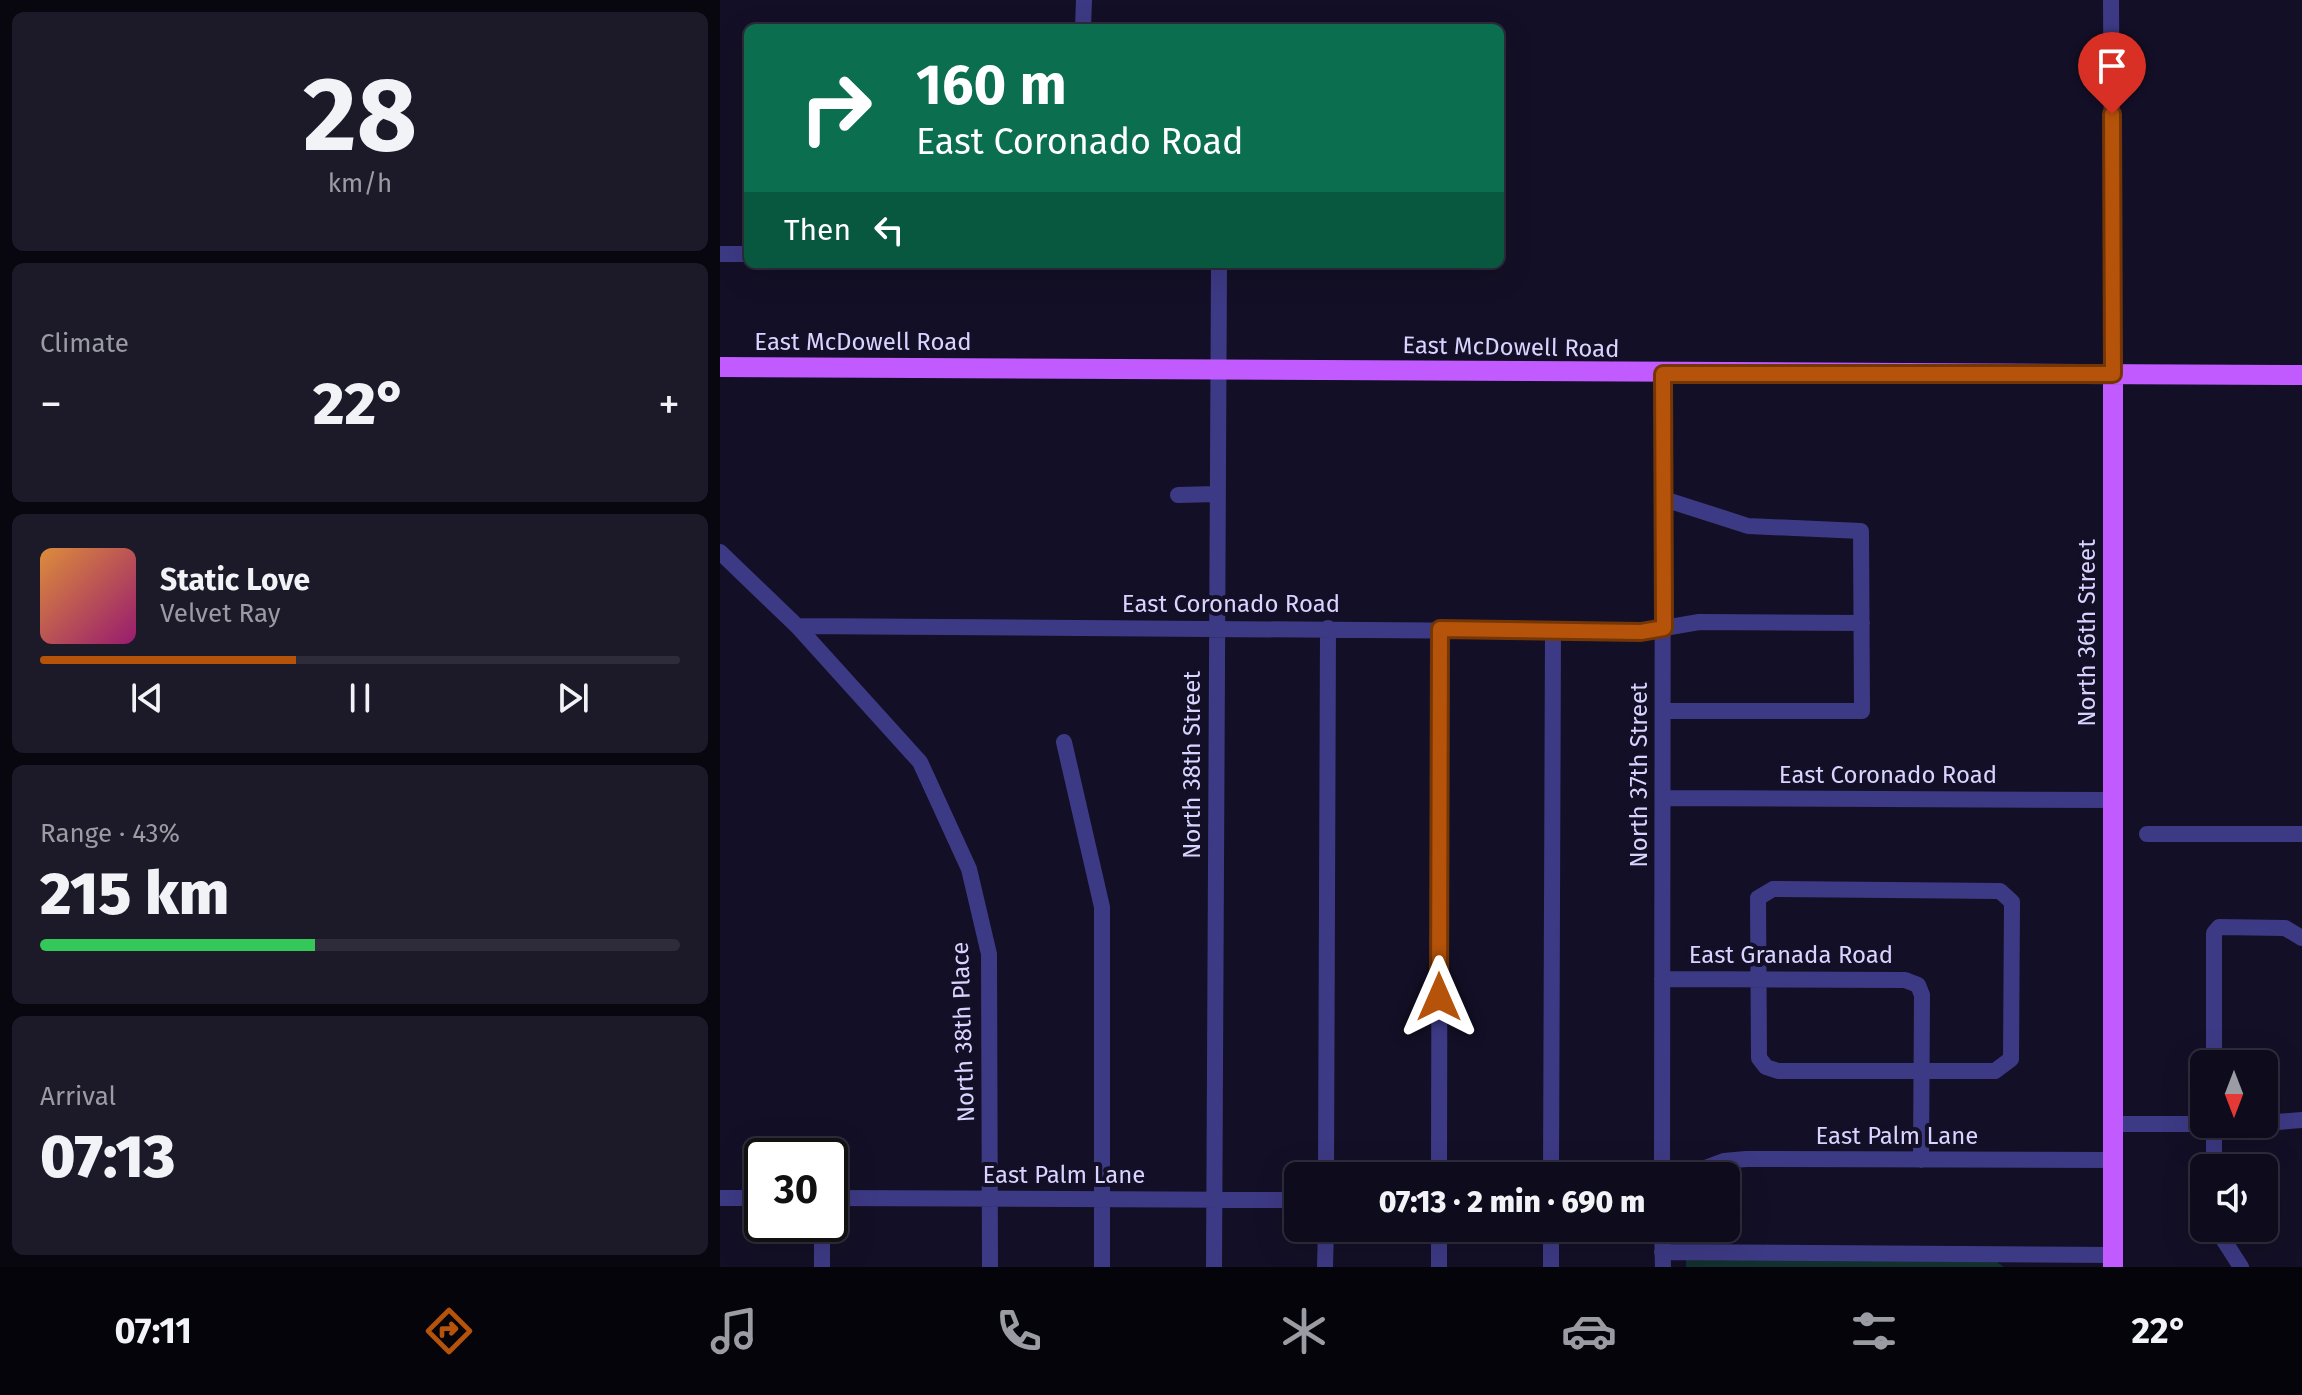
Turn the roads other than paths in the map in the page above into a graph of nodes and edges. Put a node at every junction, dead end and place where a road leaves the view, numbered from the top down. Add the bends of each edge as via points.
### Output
1 (1084, 0) edge
2 (2111, 0) edge
3 (1083, 24) edge
4 (720, 254) edge
5 (744, 254) edge
6 (1219, 268) edge
7 (720, 367) edge
8 (1217, 370) junction
9 (1663, 374) junction
10 (2113, 374) junction
11 (2302, 375) edge
12 (1216, 494) junction
13 (1178, 495) dead end
14 (1664, 499) junction
15 (720, 552) edge
16 (1862, 623) junction
17 (797, 626) junction
18 (1217, 628) junction
19 (1328, 628) junction
20 (1664, 628) junction
21 (1440, 629) junction
22 (1553, 631) junction
23 (1664, 711) junction
24 (1064, 742) dead end
25 (1664, 798) junction
26 (2113, 800) junction
27 (2147, 834) dead end
28 (2302, 834) edge
29 (2302, 938) edge
30 (1662, 979) junction
31 (1759, 979) junction
32 (2214, 1050) edge
33 (1922, 1068) junction
34 (2302, 1120) edge
35 (2278, 1122) edge
36 (2114, 1124) junction
37 (2190, 1124) edge
38 (1921, 1160) junction
39 (2113, 1160) junction
40 (1326, 1162) edge
41 (1439, 1162) edge
42 (1551, 1162) edge
43 (1662, 1162) edge
44 (1721, 1162) edge
45 (720, 1198) edge
46 (744, 1198) edge
47 (848, 1198) edge
48 (990, 1199) junction
49 (1102, 1200) junction
50 (1215, 1200) junction
51 (1284, 1200) edge
52 (822, 1242) edge
53 (1326, 1242) edge
54 (1439, 1242) edge
55 (1551, 1242) edge
56 (2225, 1242) edge
57 (1662, 1260) edge
58 (2113, 1261) edge
59 (822, 1267) edge
60 (990, 1267) edge
61 (1102, 1267) edge
62 (1214, 1267) edge
63 (1325, 1267) edge
64 (1439, 1267) edge
65 (1551, 1267) edge
66 (2241, 1267) edge

1 - 3 street
2 - 10 street, North 36th Street
4 - 5 street
6 - 8 street, North 38th Street
7 - 8 main road, East McDowell Road
8 - 9 main road, East McDowell Road
8 - 12 street, North 38th Street
9 - 10 main road, East McDowell Road
9 - 14 street, North 37th Street
10 - 11 main road, East McDowell Road
10 - 26 main road, North 36th Street
12 - 13 street
12 - 18 street, North 38th Street
14 - 16 street via 1748,526 1861,531
14 - 20 street, North 37th Street
15 - 17 street, North 38th Place
16 - 20 street, East Coronado Road via 1699,622
16 - 23 street via 1862,711
17 - 18 street, East Coronado Road
17 - 48 street, North 38th Place via 920,762 969,869 989,954
18 - 19 street, East Coronado Road
18 - 50 street, North 38th Street
19 - 21 street, East Coronado Road
19 - 40 street
20 - 22 street, East Coronado Road
20 - 23 street, North 37th Street
21 - 22 street, East Coronado Road
21 - 41 street
22 - 42 street
23 - 25 street, North 37th Street
24 - 49 street via 1102,907
25 - 26 street, East Coronado Road
25 - 30 street, North 37th Street
26 - 36 main road, North 36th Street
27 - 28 street
29 - 32 street via 2285,928 2219,927 2214,933
30 - 31 street, East Granada Road
30 - 43 street, North 37th Street
31 - 33 street, East Granada Road via 1905,980 1918,985
31 - 33 street via 1759,1058 1766,1067
31 - 33 street via 1758,898 1773,889 2000,891 2012,902 2011,1059 1995,1071
33 - 38 street
34 - 35 street
36 - 37 street
36 - 39 main road, North 36th Street
38 - 39 street, East Palm Lane
38 - 44 street, East Palm Lane
39 - 58 main road, North 36th Street
45 - 46 street
47 - 48 street, East Palm Lane
48 - 49 street, East Palm Lane
48 - 60 street, North 38th Place
49 - 50 street, East Palm Lane
49 - 61 street
50 - 51 street, East Palm Lane
50 - 62 street, North 38th Street
52 - 59 street
53 - 63 street
54 - 64 street
55 - 65 street
56 - 66 street
57 - 58 street

